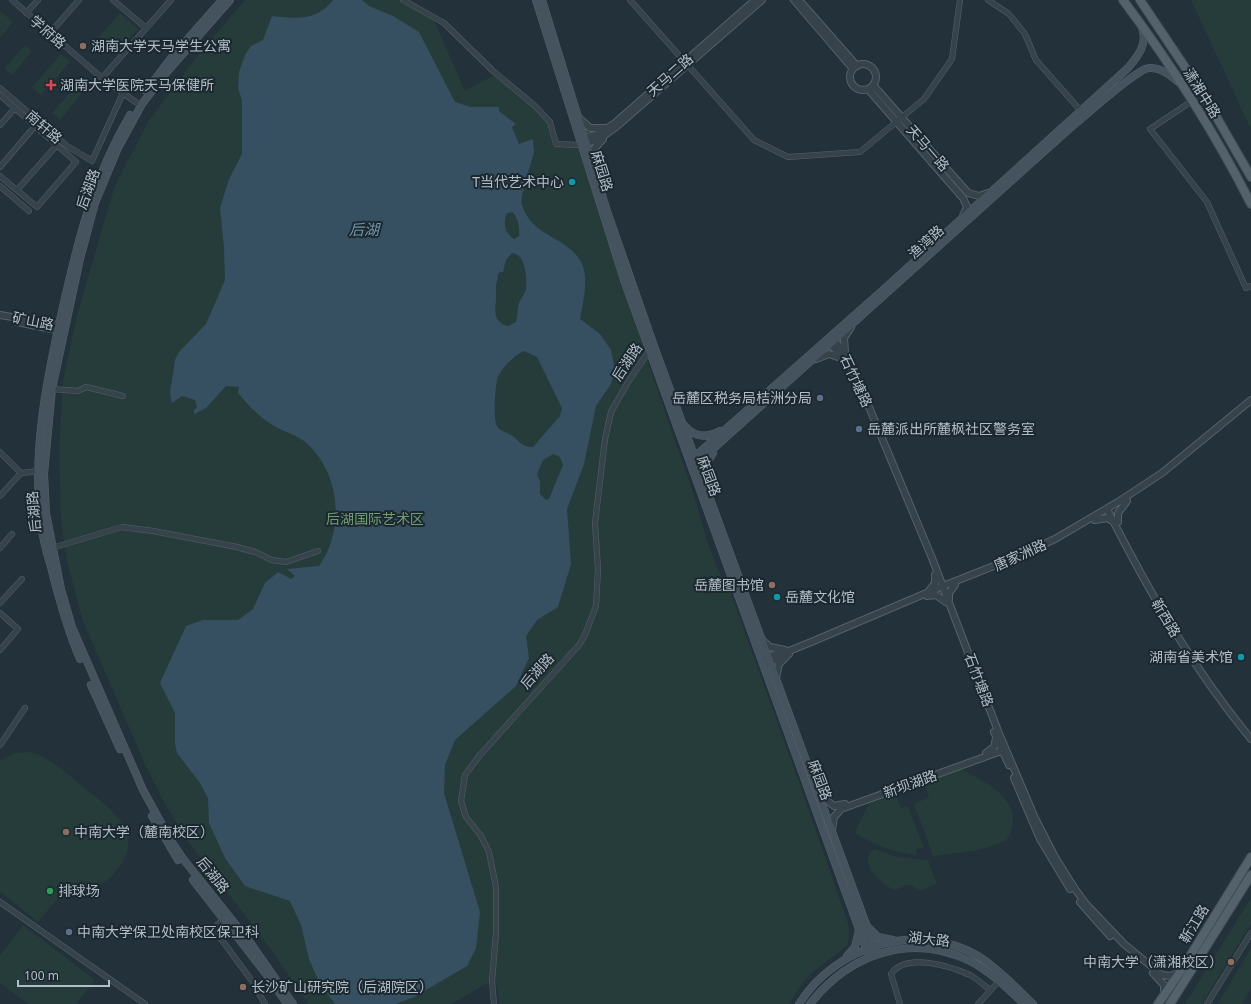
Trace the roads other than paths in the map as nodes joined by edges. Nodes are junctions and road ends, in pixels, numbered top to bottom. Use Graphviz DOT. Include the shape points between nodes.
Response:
graph roads {
  1 [pos="12,0"];
  2 [pos="38,0"];
  3 [pos="79,0"];
  4 [pos="113,0"];
  5 [pos="171,0"];
  6 [pos="222,0"];
  7 [pos="230,0"];
  8 [pos="403,0"];
  9 [pos="536,0"];
  10 [pos="542,0"];
  11 [pos="630,0"];
  12 [pos="755,0"];
  13 [pos="762,0"];
  14 [pos="794,0"];
  15 [pos="800,0"];
  16 [pos="960,0"];
  17 [pos="988,0"];
  18 [pos="1123,0"];
  19 [pos="1142,2"];
  20 [pos="26,13"];
  21 [pos="1139,22"];
  22 [pos="146,28"];
  23 [pos="50,33"];
  24 [pos="686,64"];
  25 [pos="855,68"];
  26 [pos="102,78"];
  27 [pos="871,87"];
  28 [pos="1183,87"];
  29 [pos="0,88"];
  30 [pos="123,93"];
  31 [pos="0,95"];
  32 [pos="1192,102"];
  33 [pos="137,103"];
  34 [pos="15,108"];
  35 [pos="1080,110"];
  36 [pos="578,116"];
  37 [pos="900,119"];
  38 [pos="0,125"];
  39 [pos="35,126"];
  40 [pos="608,131"];
  41 [pos="582,141"];
  42 [pos="57,145"];
  43 [pos="592,161"];
  44 [pos="0,167"];
  45 [pos="0,176"];
  46 [pos="1251,177"];
  47 [pos="0,186"];
  48 [pos="17,190"];
  49 [pos="990,192"];
  50 [pos="1251,204"];
  51 [pos="29,211"];
  52 [pos="962,218"];
  53 [pos="1251,286"];
  54 [pos="0,314"];
  55 [pos="0,319"];
  56 [pos="852,326"];
  57 [pos="62,328"];
  58 [pos="831,341"];
  59 [pos="651,348"];
  60 [pos="813,361"];
  61 [pos="846,361"];
  62 [pos="52,389"];
  63 [pos="123,396"];
  64 [pos="1251,400"];
  65 [pos="1251,405"];
  66 [pos="682,423"];
  67 [pos="729,426"];
  68 [pos="725,439"];
  69 [pos="0,452"];
  70 [pos="694,462"];
  71 [pos="38,471"];
  72 [pos="21,473"];
  73 [pos="705,484"];
  74 [pos="0,496"];
  75 [pos="1127,501"];
  76 [pos="1109,510"];
  77 [pos="1095,520"];
  78 [pos="1116,523"];
  79 [pos="12,534"];
  80 [pos="0,548"];
  81 [pos="52,548"];
  82 [pos="318,551"];
  83 [pos="937,575"];
  84 [pos="22,579"];
  85 [pos="954,583"];
  86 [pos="942,588"];
  87 [pos="927,594"];
  88 [pos="947,602"];
  89 [pos="0,603"];
  90 [pos="0,613"];
  91 [pos="761,638"];
  92 [pos="0,650"];
  93 [pos="790,652"];
  94 [pos="766,660"];
  95 [pos="776,678"];
  96 [pos="25,708"];
  97 [pos="994,732"];
  98 [pos="1251,734"];
  99 [pos="1251,739"];
  100 [pos="0,745"];
  101 [pos="1003,748"];
  102 [pos="986,755"];
  103 [pos="1009,766"];
  104 [pos="818,792"];
  105 [pos="833,835"];
  106 [pos="1251,857"];
  107 [pos="1251,875"];
  108 [pos="0,902"];
  109 [pos="226,917"];
  110 [pos="861,922"];
  111 [pos="1251,933"];
  112 [pos="1251,938"];
  113 [pos="899,941"];
  114 [pos="870,947"];
  115 [pos="873,955"];
  116 [pos="839,962"];
  117 [pos="1182,969"];
  118 [pos="999,981"];
  119 [pos="990,990"];
  120 [pos="1160,1001"];
  121 [pos="145,1004"];
  122 [pos="265,1004"];
  123 [pos="287,1004"];
  124 [pos="293,1004"];
  125 [pos="494,1004"];
  126 [pos="799,1004"];
  127 [pos="810,1004"];
  128 [pos="900,1004"];
  129 [pos="978,1004"];
  130 [pos="1024,1004"];
  131 [pos="1033,1004"];
  132 [pos="1170,1004"];
  133 [pos="1207,1004"];
  134 [pos="1211,1004"];
  1 -- 20 [label="street, 学府路"];
  2 -- 20 [label="street"];
  3 -- 23 [label="street"];
  4 -- 22 [label="street"];
  5 -- 22 [label="street"];
  6 -- 33 [label="main road, 后湖路" via="172,57"];
  7 -- 57 [label="main road, 后湖路" via="147,98 118,148 95,203"];
  8 -- 41 [label="street" via="444,23 492,70 535,106 550,122 556,144"];
  9 -- 41 [label="main road, 麻园路"];
  10 -- 36 [label="main road, 麻园路"];
  11 -- 24 [label="street"];
  12 -- 24 [label="street, 天马二路"];
  13 -- 24 [label="street"];
  14 -- 25 [label="street, 天马一路"];
  15 -- 25 [label="street, 天马一路"];
  16 -- 37 [label="street" via="952,59 924,99"];
  17 -- 35 [label="street" via="1009,14 1025,34 1036,60"];
  18 -- 21 [label="main road, 潇湘中路"];
  19 -- 46 [label="main road, 潇湘中路" via="1205,97"];
  20 -- 23 [label="street, 学府路"];
  21 -- 28 [label="main road, 潇湘中路"];
  21 -- 35 [label="main road, 渔湾路" via="1144,37 1139,55 1128,68"];
  22 -- 26 [label="street"];
  23 -- 26 [label="street, 学府路"];
  24 -- 37 [label="street" via="754,140 788,157 860,152"];
  24 -- 40 [label="street, 天马二路"];
  25 -- 27 [label="street, 天马一路" via="850,78 853,85 860,90"];
  25 -- 27 [label="street" via="864,64 872,67 876,74"];
  26 -- 30 [label="street, 学府路"];
  27 -- 37 [label="street, 天马一路"];
  28 -- 32 [label="main road, 潇湘中路"];
  28 -- 56 [label="main road, 渔湾路" via="1173,77 1160,70 1149,67 1140,71 1068,130"];
  29 -- 30 [label="street, 南轩路" via="67,146 92,161"];
  30 -- 33 [label="street, 学府路"];
  31 -- 34 [label="street"];
  32 -- 50 [label="main road, 潇湘中路"];
  32 -- 53 [label="street" via="1150,129 1207,202 1246,288"];
  33 -- 57 [label="main road, 后湖路" via="111,150 88,205 80,233"];
  34 -- 38 [label="street"];
  34 -- 39 [label="street"];
  35 -- 49 [label="main road, 渔湾路"];
  36 -- 40 [label="street" via="590,128"];
  36 -- 41 [label="main road, 麻园路"];
  37 -- 49 [label="street, 天马一路" via="968,193 979,196"];
  37 -- 52 [label="street, 天马一路" via="963,198 967,207"];
  39 -- 42 [label="street"];
  39 -- 44 [label="street"];
  40 -- 41 [label="street" via="600,139"];
  40 -- 43 [label="street" via="594,149"];
  41 -- 43 [label="main road, 麻园路"];
  41 -- 59 [label="main road, 麻园路" via="625,283"];
  42 -- 48 [label="street"];
  42 -- 48 [label="street" via="76,162 37,207"];
  43 -- 59 [label="main road, 麻园路"];
  45 -- 48 [label="street"];
  47 -- 51 [label="street"];
  49 -- 52 [label="main road, 渔湾路"];
  52 -- 58 [label="main road, 渔湾路"];
  54 -- 57 [label="street, 矿山路"];
  55 -- 57 [label="street, 矿山路"];
  56 -- 58 [label="main road, 渔湾路"];
  56 -- 61 [label="street" via="844,338"];
  57 -- 62 [label="main road, 后湖路"];
  57 -- 71 [label="main road, 后湖路" via="48,375 40,429"];
  58 -- 60 [label="main road, 渔湾路"];
  58 -- 61 [label="street, 石竹塘路"];
  58 -- 67 [label="main road, 渔湾路"];
  59 -- 66 [label="main road, 麻园路"];
  59 -- 70 [label="main road, 麻园路"];
  59 -- 125 [label="street, 后湖路" via="611,412 604,439 595,524 598,569 596,606 585,635 465,775 461,801 466,817 481,836 489,852 496,887 492,981"];
  60 -- 61 [label="street" via="829,354 837,355"];
  60 -- 68 [label="main road, 渔湾路"];
  61 -- 83 [label="street, 石竹塘路"];
  62 -- 63 [label="street" via="78,391 86,387"];
  62 -- 81 [label="main road, 后湖路" via="44,474 46,513"];
  64 -- 76 [label="street, 唐家洲路" via="1173,465"];
  65 -- 75 [label="street, 唐家洲路" via="1182,461"];
  66 -- 67 [label="main road" via="701,436 714,434"];
  66 -- 70 [label="main road, 麻园路"];
  67 -- 70 [label="main road, 渔湾路"];
  68 -- 70 [label="main road, 渔湾路"];
  68 -- 73 [label="main road" via="708,461 704,473"];
  69 -- 72 [label="street"];
  70 -- 73 [label="main road, 麻园路"];
  70 -- 94 [label="main road, 麻园路"];
  71 -- 72 [label="street"];
  71 -- 109 [label="main road, 后湖路" via="40,518 44,540 71,638 110,729 156,825 185,870"];
  72 -- 74 [label="street"];
  73 -- 91 [label="main road, 麻园路"];
  75 -- 76 [label="street, 唐家洲路"];
  75 -- 78 [label="street" via="1118,513"];
  76 -- 77 [label="street, 唐家洲路"];
  76 -- 78 [label="street, 靳西路"];
  76 -- 85 [label="street, 唐家洲路" via="1026,553"];
  77 -- 78 [label="street" via="1107,518"];
  77 -- 85 [label="street, 唐家洲路" via="1029,556"];
  78 -- 98 [label="street, 靳西路" via="1192,654 1220,696"];
  78 -- 99 [label="street, 靳西路" via="1162,612 1190,658"];
  79 -- 80 [label="street"];
  81 -- 82 [label="street" via="122,527 237,547 272,560 286,562"];
  81 -- 109 [label="main road, 后湖路" via="72,627 143,790 171,841"];
  83 -- 85 [label="street"];
  83 -- 86 [label="street, 石竹塘路"];
  83 -- 87 [label="street"];
  84 -- 89 [label="street"];
  85 -- 86 [label="street, 唐家洲路"];
  85 -- 88 [label="street"];
  86 -- 87 [label="street, 唐家洲路"];
  86 -- 88 [label="street, 石竹塘路"];
  87 -- 88 [label="street" via="936,595"];
  87 -- 93 [label="street, 唐家洲路"];
  88 -- 97 [label="street, 石竹塘路"];
  88 -- 101 [label="street, 石竹塘路"];
  90 -- 92 [label="street" via="18,629"];
  91 -- 93 [label="street" via="770,647"];
  91 -- 94 [label="main road, 麻园路"];
  93 -- 94 [label="street, 唐家洲路"];
  93 -- 95 [label="street" via="780,664"];
  94 -- 95 [label="main road, 麻园路"];
  94 -- 110 [label="main road, 麻园路"];
  95 -- 104 [label="main road, 麻园路"];
  96 -- 100 [label="street"];
  97 -- 101 [label="street, 石竹塘路"];
  97 -- 102 [label="street" via="995,744"];
  101 -- 102 [label="street, 新坝湖路"];
  101 -- 103 [label="street, 石竹塘路"];
  101 -- 117 [label="street, 石竹塘路" via="1045,839 1061,869 1082,899 1111,932 1159,974 1171,976"];
  102 -- 103 [label="street" via="1004,758"];
  102 -- 104 [label="street, 新坝湖路" via="842,806 832,805"];
  102 -- 105 [label="street, 新坝湖路" via="841,809 833,820"];
  103 -- 120 [label="street, 石竹塘路" via="1040,839 1062,879 1099,925 1160,979 1165,989"];
  104 -- 105 [label="main road, 麻园路"];
  105 -- 110 [label="main road, 麻园路"];
  106 -- 117 [label="main road, 靳江路"];
  107 -- 132 [label="main road"];
  108 -- 121 [label="street"];
  109 -- 122 [label="street" via="215,927 216,932 252,980"];
  109 -- 123 [label="main road, 后湖路"];
  109 -- 124 [label="main road, 后湖路" via="270,969"];
  110 -- 113 [label="main road" via="878,937"];
  110 -- 114 [label="main road, 麻园路"];
  110 -- 116 [label="main road" via="855,947"];
  111 -- 133 [label="street"];
  112 -- 134 [label="street"];
  113 -- 114 [label="main road"];
  113 -- 131 [label="main road" via="951,945 978,956"];
  114 -- 115 [label="main road, 麻园路"];
  114 -- 116 [label="main road"];
  115 -- 118 [label="main road, 湖大路" via="910,948 941,951 972,963"];
  115 -- 127 [label="main road, 湖大路" via="837,976"];
  116 -- 126 [label="main road" via="816,982"];
  117 -- 120 [label="main road, 靳江路"];
  118 -- 119 [label="street"];
  118 -- 130 [label="main road, 湖大路"];
  119 -- 128 [label="street" via="971,976 937,964 901,964 895,967 891,974"];
  119 -- 129 [label="street"];
}
